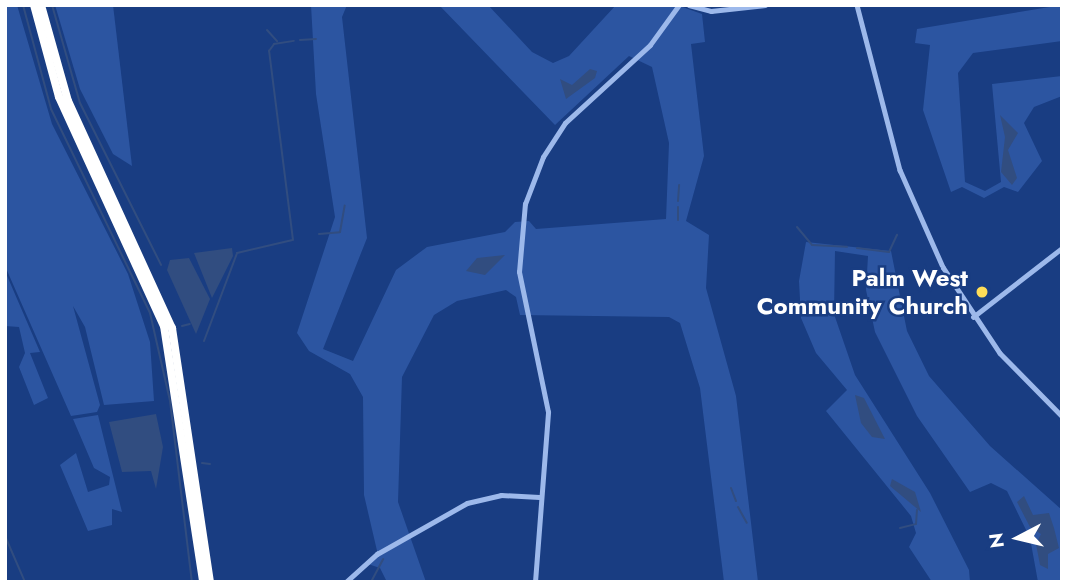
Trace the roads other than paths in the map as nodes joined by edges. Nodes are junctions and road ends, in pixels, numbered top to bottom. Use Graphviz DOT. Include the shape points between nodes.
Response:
graph roads {
  1 [pos="34,5"];
  2 [pos="41,5"];
  3 [pos="679,5"];
  4 [pos="689,5"];
  5 [pos="765,5"];
  6 [pos="857,5"];
  7 [pos="1062,248"];
  8 [pos="973,317"];
  9 [pos="1062,416"];
  10 [pos="539,497"];
  11 [pos="347,580"];
  12 [pos="203,582"];
  13 [pos="210,582"];
  14 [pos="535,582"];
  1 -- 12 [label="highway" via="59,97 164,326"];
  2 -- 13 [label="highway" via="65,93 150,268 175,338"];
  3 -- 10 [label="street" via="666,25 565,123 543,157 525,204 519,272 548,412"];
  4 -- 5 [label="street" via="711,11"];
  6 -- 8 [label="street" via="900,170 931,245"];
  7 -- 8 [label="street"];
  8 -- 9 [label="street"];
  10 -- 11 [label="street" via="500,495 464,505 377,554"];
  10 -- 14 [label="street"];
}
